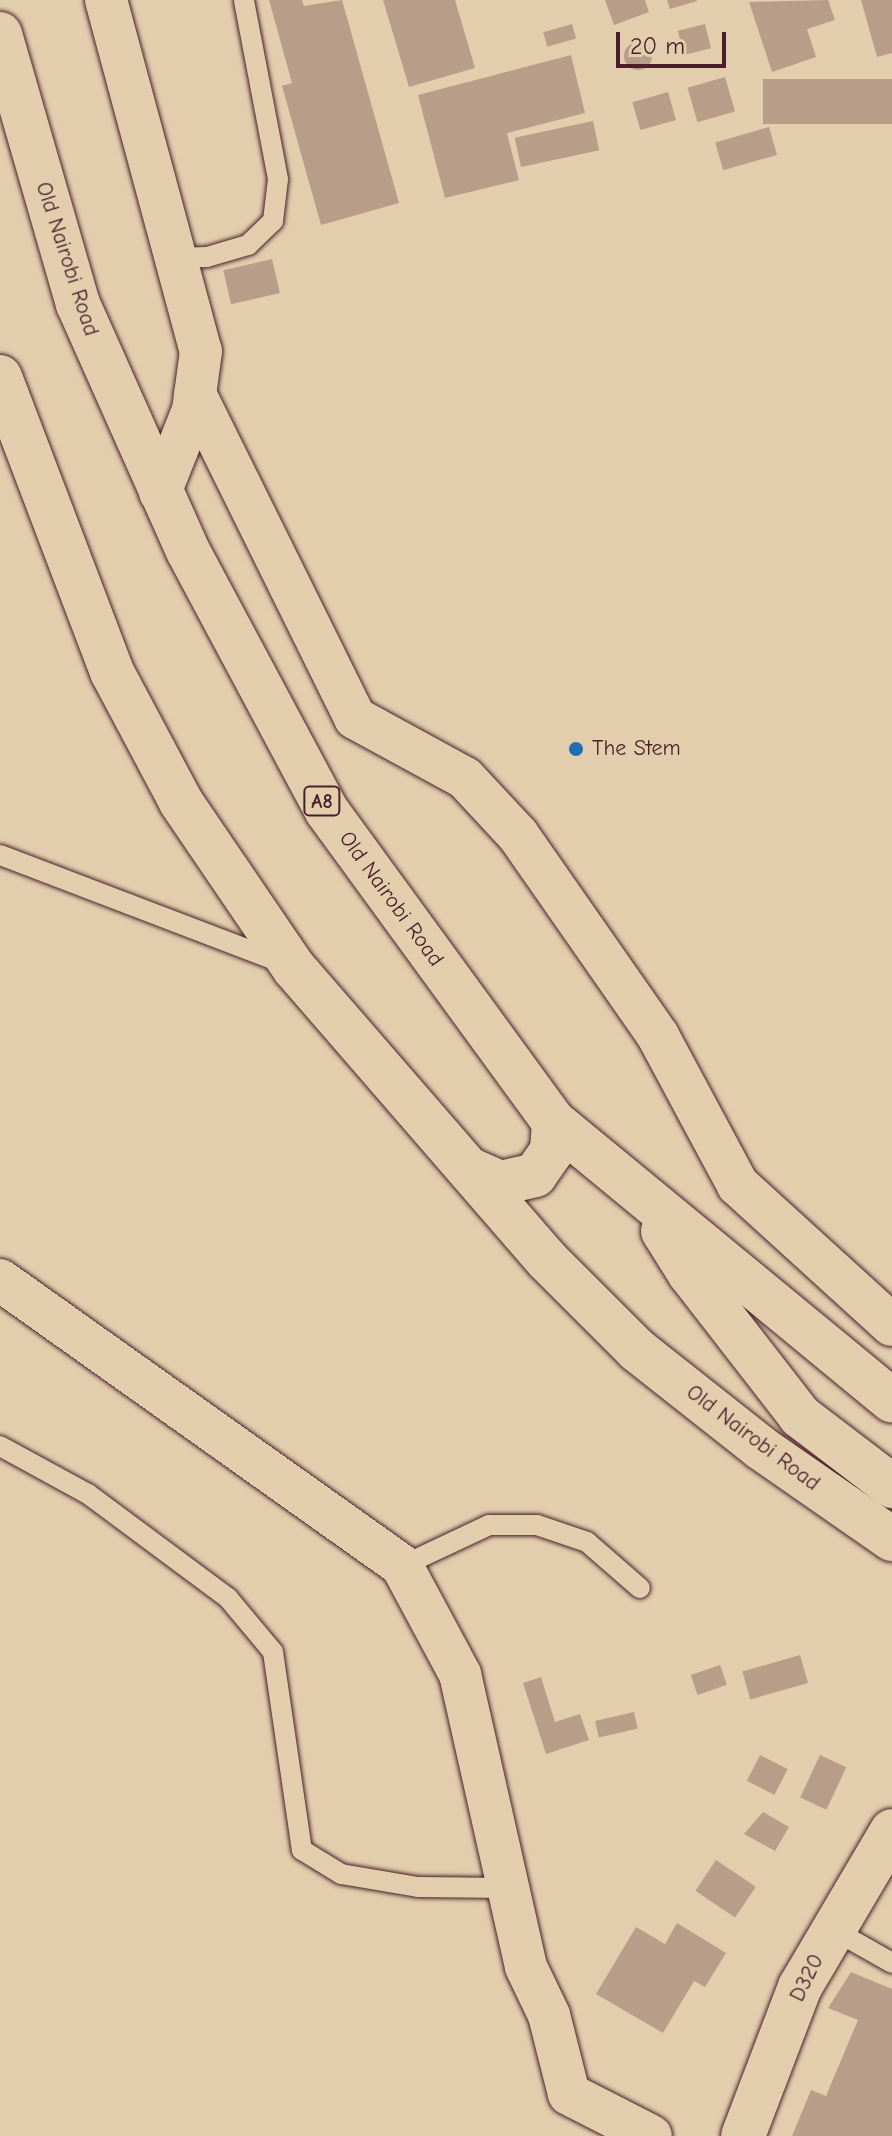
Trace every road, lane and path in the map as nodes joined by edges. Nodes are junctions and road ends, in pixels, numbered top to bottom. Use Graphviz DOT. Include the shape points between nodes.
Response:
graph roads {
  1 [pos="106,0"];
  2 [pos="244,0"];
  3 [pos="0,34"];
  4 [pos="175,258"];
  5 [pos="0,377"];
  6 [pos="195,394"];
  7 [pos="160,493"];
  8 [pos="0,855"];
  9 [pos="294,968"];
  10 [pos="554,1122"];
  11 [pos="469,1169"];
  12 [pos="643,1198"];
  13 [pos="0,1280"];
  14 [pos="892,1325"];
  15 [pos="892,1401"];
  16 [pos="0,1446"];
  17 [pos="892,1486"];
  18 [pos="892,1539"];
  19 [pos="402,1566"];
  20 [pos="640,1588"];
  21 [pos="892,1831"];
  22 [pos="508,1888"];
  23 [pos="832,1929"];
  24 [pos="892,1963"];
  25 [pos="651,2136"];
  26 [pos="743,2136"];
  1 -- 4 [label="street"];
  2 -- 4 [label="lane" via="278,179 273,221 248,245 207,257"];
  3 -- 7 [label="main road, Old Nairobi Road / A8" via="78,304"];
  4 -- 6 [label="street" via="201,351"];
  5 -- 9 [label="main road, Old Nairobi Road" via="112,672 181,802"];
  6 -- 7 [label="street"];
  6 -- 14 [label="street" via="355,718 465,778 518,835 658,1036 738,1185"];
  7 -- 10 [label="main road, Old Nairobi Road / A8" via="327,811"];
  8 -- 9 [label="lane"];
  9 -- 11 [label="main road, Old Nairobi Road"];
  10 -- 11 [label="main road" via="552,1151 535,1175 501,1183"];
  10 -- 12 [label="main road, Old Nairobi Road / A8"];
  11 -- 18 [label="main road, Old Nairobi Road" via="547,1260 637,1350 761,1448"];
  12 -- 15 [label="main road, Old Nairobi Road / A8"];
  12 -- 17 [label="main road" via="690,1274 800,1416"];
  13 -- 19 [label="street"];
  16 -- 22 [label="lane" via="88,1494 228,1598 273,1652 302,1850 341,1874 418,1887"];
  19 -- 20 [label="lane" via="489,1525 537,1525 587,1542"];
  19 -- 22 [label="street" via="460,1674"];
  21 -- 23 [label="main road, D320 / D320"];
  22 -- 25 [label="street" via="526,1967 549,2015 569,2094"];
  23 -- 24 [label="lane"];
  23 -- 26 [label="main road, D320 / D320" via="800,1987"];
}
